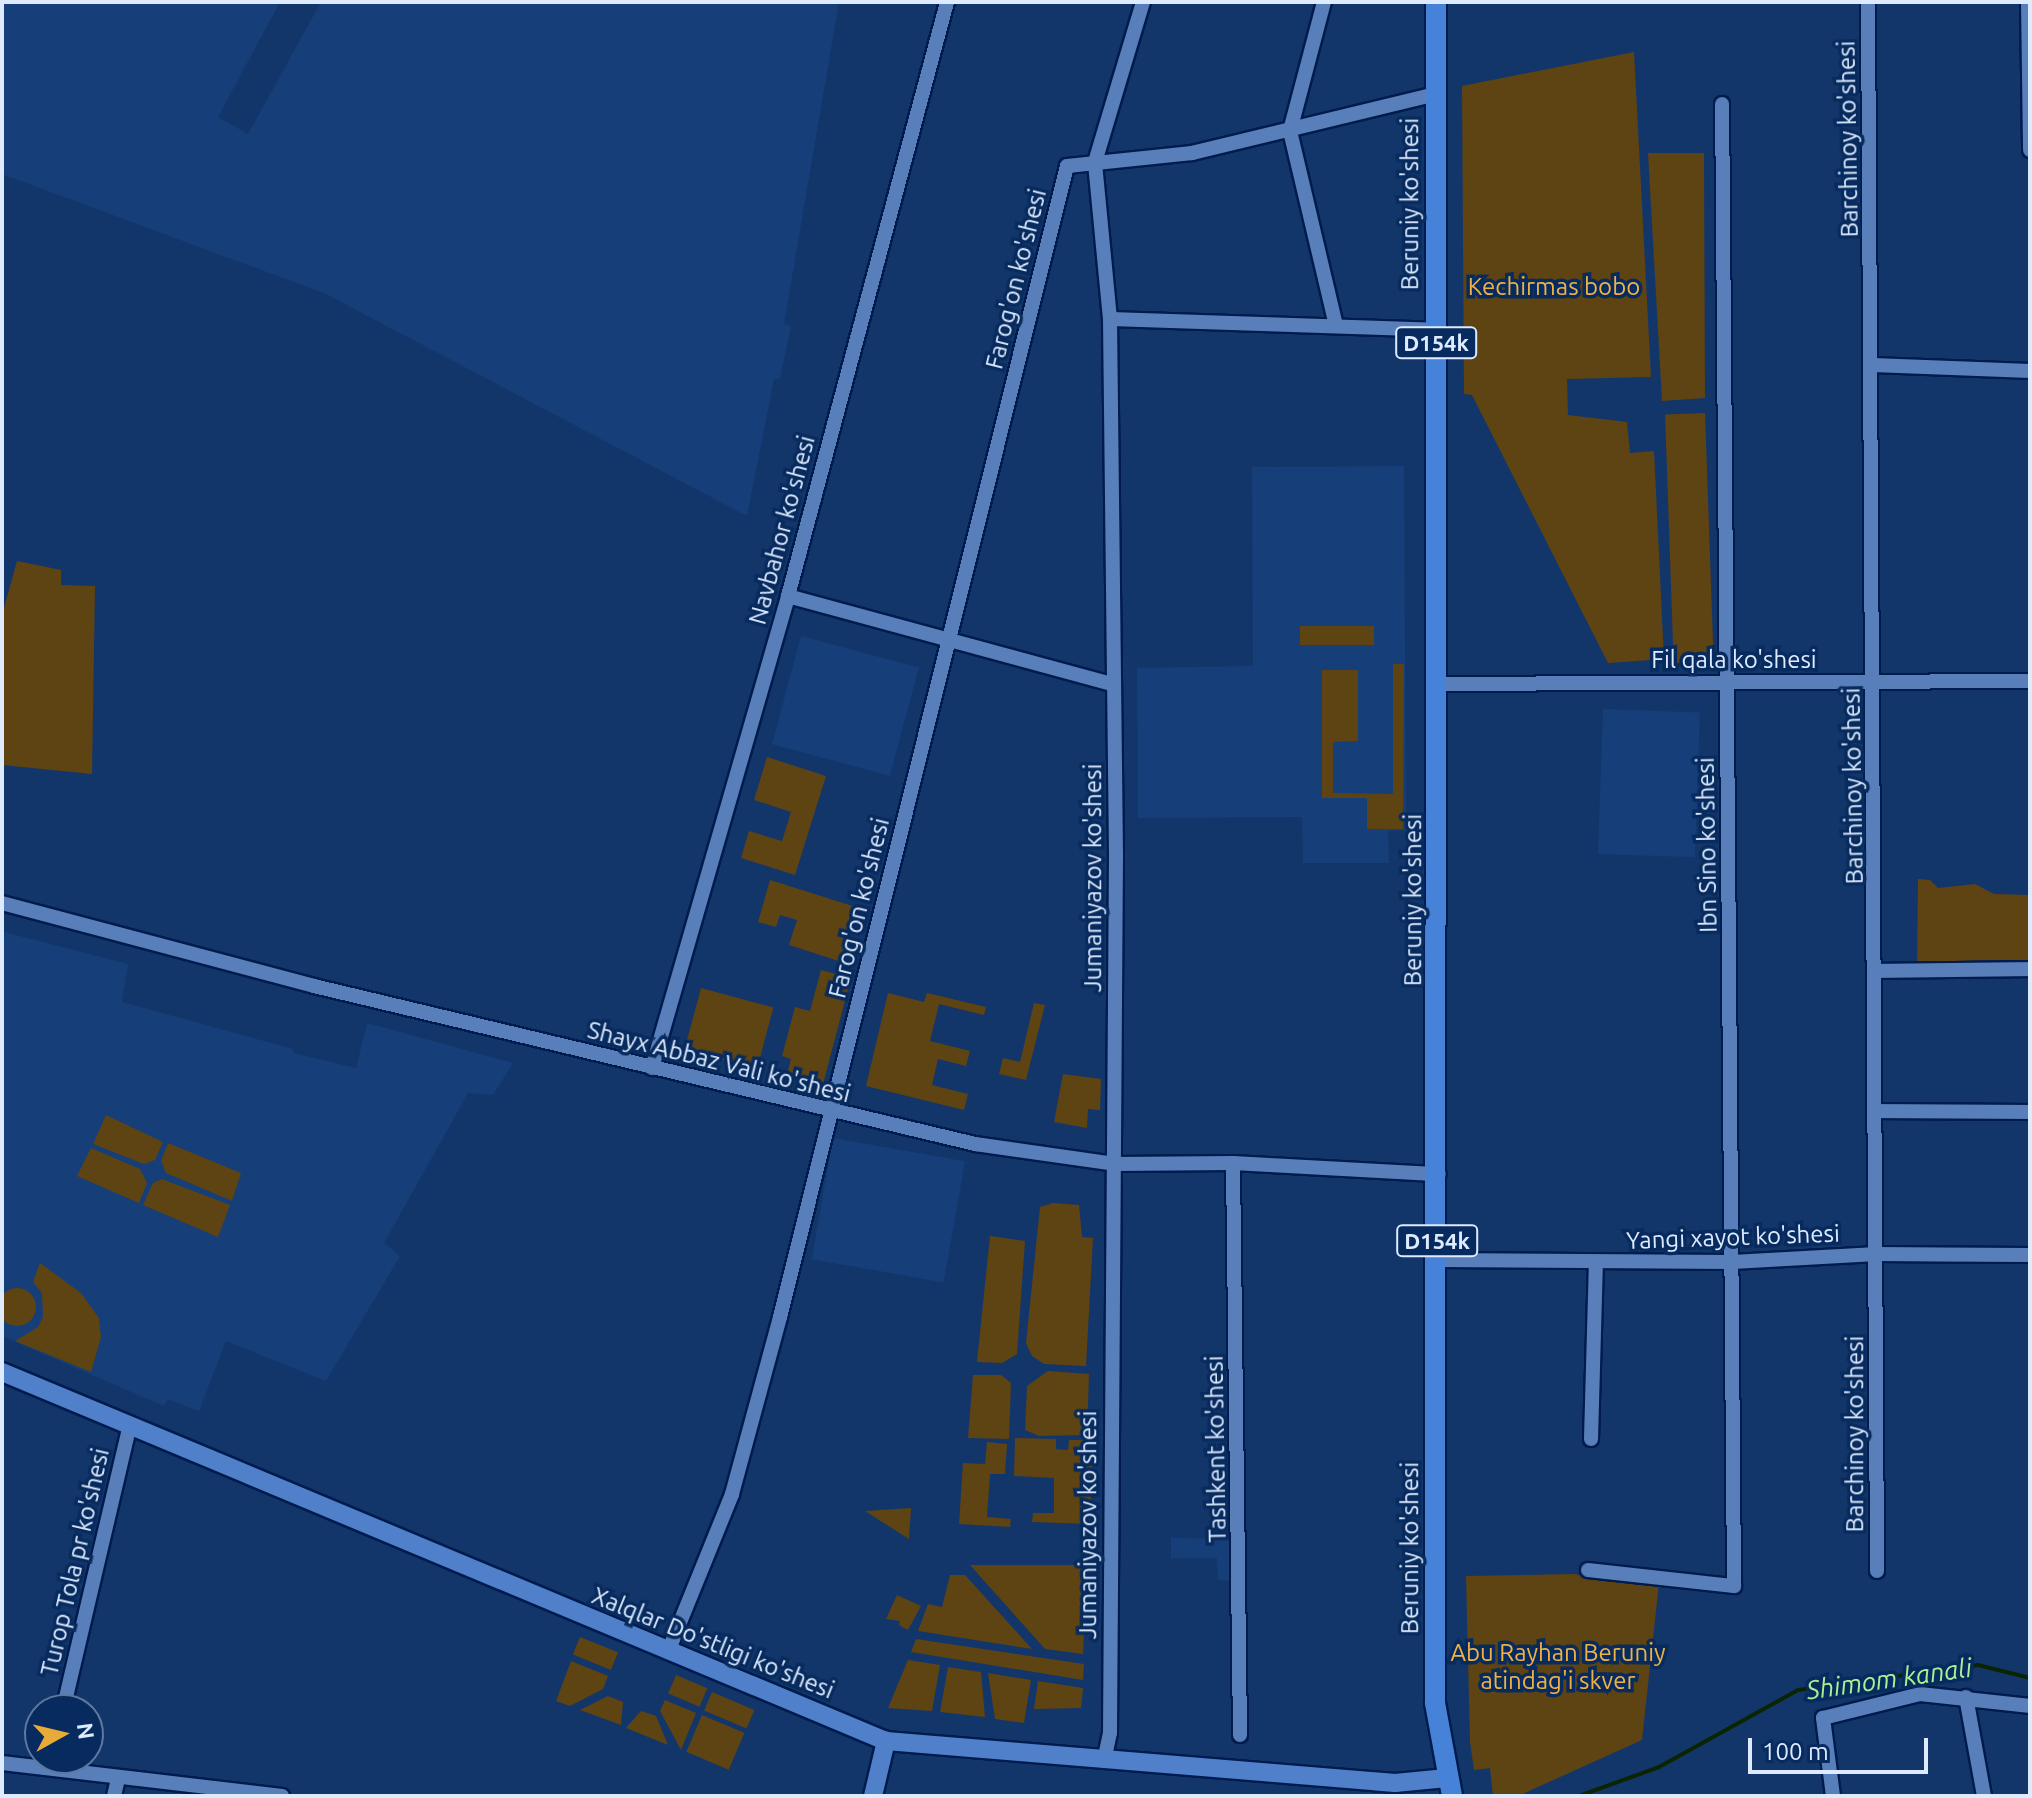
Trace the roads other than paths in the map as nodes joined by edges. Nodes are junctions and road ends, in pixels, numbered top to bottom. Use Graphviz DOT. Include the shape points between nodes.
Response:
graph roads {
  1 [pos="947,2"];
  2 [pos="1143,2"];
  3 [pos="1324,2"];
  4 [pos="1436,2"];
  5 [pos="1868,2"];
  6 [pos="2028,2"];
  7 [pos="1436,94"];
  8 [pos="1722,104"];
  9 [pos="1290,131"];
  10 [pos="2030,150"];
  11 [pos="1095,162"];
  12 [pos="1110,319"];
  13 [pos="1336,325"];
  14 [pos="1436,330"];
  15 [pos="1873,365"];
  16 [pos="2030,371"];
  17 [pos="788,596"];
  18 [pos="948,640"];
  19 [pos="1727,681"];
  20 [pos="2030,681"];
  21 [pos="1874,682"];
  22 [pos="1113,684"];
  23 [pos="1438,684"];
  24 [pos="2,903"];
  25 [pos="2030,969"];
  26 [pos="1877,971"];
  27 [pos="652,1068"];
  28 [pos="1876,1111"];
  29 [pos="830,1112"];
  30 [pos="2030,1112"];
  31 [pos="1233,1163"];
  32 [pos="1115,1164"];
  33 [pos="1439,1174"];
  34 [pos="1877,1254"];
  35 [pos="2030,1255"];
  36 [pos="1437,1260"];
  37 [pos="1596,1262"];
  38 [pos="1732,1262"];
  39 [pos="2,1372"];
  40 [pos="130,1425"];
  41 [pos="1591,1439"];
  42 [pos="1588,1570"];
  43 [pos="1877,1571"];
  44 [pos="668,1652"];
  45 [pos="67,1694"];
  46 [pos="1966,1697"];
  47 [pos="2030,1706"];
  48 [pos="1240,1735"];
  49 [pos="886,1741"];
  50 [pos="1104,1761"];
  51 [pos="2,1763"];
  52 [pos="24,1763"];
  53 [pos="99,1774"];
  54 [pos="118,1778"];
  55 [pos="1450,1787"];
  56 [pos="114,1796"];
  57 [pos="282,1796"];
  58 [pos="873,1796"];
  59 [pos="1833,1796"];
  60 [pos="1984,1796"];
  1 -- 17 [label="street, Navbahor ko'shesi"];
  2 -- 11 [label="street, Jumaniyazov ko'shesi"];
  3 -- 9 [label="street"];
  4 -- 7 [label="main road, Beruniy ko'shesi / D154k"];
  5 -- 15 [label="street, Barchinoy ko'shesi"];
  6 -- 10 [label="street"];
  7 -- 9 [label="street"];
  7 -- 14 [label="main road, Beruniy ko'shesi / D154k"];
  8 -- 19 [label="street, Ibn Sino ko'shesi"];
  9 -- 11 [label="street" via="1192,153"];
  9 -- 13 [label="street"];
  11 -- 12 [label="street, Jumaniyazov ko'shesi"];
  11 -- 18 [label="street, Farog'on ko'shesi" via="1067,166"];
  12 -- 13 [label="street"];
  12 -- 22 [label="street, Jumaniyazov ko'shesi"];
  13 -- 14 [label="street"];
  14 -- 23 [label="main road, Beruniy ko'shesi / D154k"];
  15 -- 16 [label="street"];
  15 -- 21 [label="street, Barchinoy ko'shesi"];
  17 -- 18 [label="street"];
  17 -- 27 [label="street, Navbahor ko'shesi"];
  18 -- 22 [label="street"];
  18 -- 29 [label="street, Farog'on ko'shesi"];
  19 -- 21 [label="street, Fil qala ko'shesi"];
  19 -- 23 [label="street, Fil qala ko'shesi"];
  19 -- 38 [label="street, Ibn Sino ko'shesi"];
  20 -- 21 [label="street, Fil qala ko'shesi"];
  21 -- 26 [label="street, Barchinoy ko'shesi"];
  22 -- 32 [label="street, Jumaniyazov ko'shesi"];
  23 -- 33 [label="main road, Beruniy ko'shesi / D154k"];
  24 -- 27 [label="street, Shayx Abbaz Vali ko'shesi"];
  25 -- 26 [label="street"];
  26 -- 28 [label="street, Barchinoy ko'shesi"];
  27 -- 29 [label="street, Shayx Abbaz Vali ko'shesi"];
  28 -- 30 [label="street"];
  28 -- 34 [label="street, Barchinoy ko'shesi"];
  29 -- 32 [label="street, Shayx Abbaz Vali ko'shesi" via="975,1144"];
  29 -- 44 [label="street, Farog'on ko'shesi" via="732,1494"];
  31 -- 32 [label="street, Shayx Abbaz Vali ko'shesi"];
  31 -- 33 [label="street, Shayx Abbaz Vali ko'shesi"];
  31 -- 48 [label="street, Tashkent ko'shesi"];
  32 -- 50 [label="street, Jumaniyazov ko'shesi" via="1110,1733"];
  33 -- 36 [label="main road, Beruniy ko'shesi / D154k"];
  34 -- 35 [label="street, Yangi xayot ko'shesi"];
  34 -- 38 [label="street, Yangi xayot ko'shesi"];
  34 -- 43 [label="street, Barchinoy ko'shesi"];
  36 -- 37 [label="street, Yangi xayot ko'shesi"];
  36 -- 55 [label="main road, Beruniy ko'shesi / D154k" via="1435,1703"];
  37 -- 38 [label="street, Yangi xayot ko'shesi"];
  37 -- 41 [label="street"];
  38 -- 42 [label="street, Ibn Sino ko'shesi" via="1734,1586 1714,1588"];
  39 -- 40 [label="street, Xalqlar Do'stligi ko'shesi"];
  40 -- 44 [label="street, Xalqlar Do'stligi ko'shesi"];
  40 -- 45 [label="street, Turop Tola pr ko'shesi"];
  44 -- 49 [label="street, Xalqlar Do'stligi ko'shesi"];
  46 -- 47 [label="street"];
  46 -- 59 [label="street" via="1920,1694 1823,1718"];
  46 -- 60 [label="street"];
  49 -- 50 [label="street, Xalqlar Do'stligi ko'shesi"];
  49 -- 58 [label="street"];
  50 -- 55 [label="street, Xalqlar Do'stligi ko'shesi"];
  51 -- 52 [label="street"];
  53 -- 54 [label="street"];
  54 -- 56 [label="street"];
  54 -- 57 [label="street"];
}
